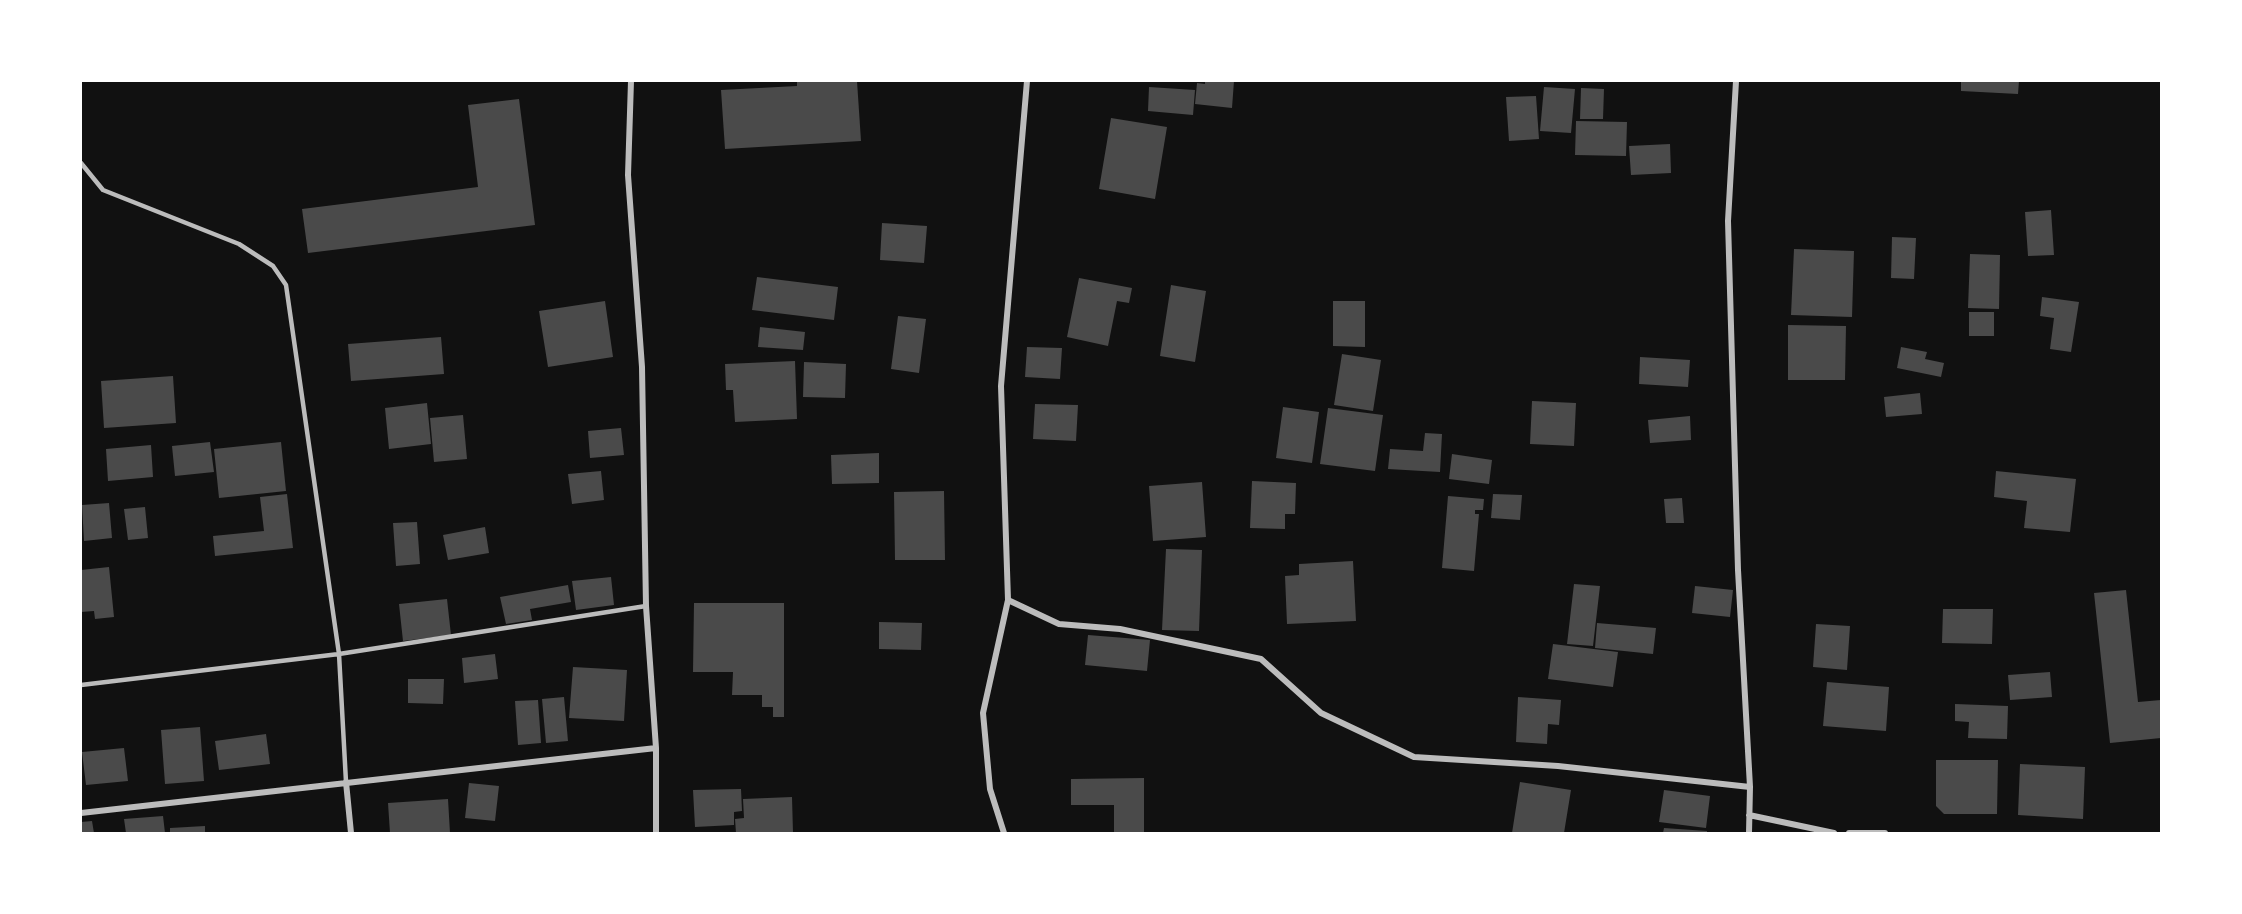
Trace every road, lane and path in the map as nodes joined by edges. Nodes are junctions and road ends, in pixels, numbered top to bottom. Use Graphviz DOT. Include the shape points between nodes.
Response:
graph roads {
  1 [pos="631,81"];
  2 [pos="1027,81"];
  3 [pos="1736,81"];
  4 [pos="81,163"];
  5 [pos="1008,600"];
  6 [pos="646,606"];
  7 [pos="339,654"];
  8 [pos="81,685"];
  9 [pos="656,748"];
  10 [pos="346,782"];
  11 [pos="1750,787"];
  12 [pos="81,813"];
  13 [pos="1749,815"];
  14 [pos="351,833"];
  15 [pos="656,833"];
  16 [pos="1004,833"];
  17 [pos="1749,833"];
  18 [pos="1834,833"];
  19 [pos="1849,833"];
  20 [pos="1886,833"];
  1 -- 6 [label="street" via="628,174 642,367"];
  2 -- 5 [label="street" via="1001,386"];
  3 -- 11 [label="street" via="1728,221 1738,570"];
  4 -- 7 [label="lane" via="103,190 239,244 273,266 286,285"];
  5 -- 11 [label="street" via="1059,624 1120,629 1261,660 1321,713 1414,757 1558,766"];
  5 -- 16 [label="street" via="983,713 990,789"];
  6 -- 7 [label="lane"];
  6 -- 9 [label="street"];
  7 -- 8 [label="lane"];
  7 -- 10 [label="lane"];
  9 -- 10 [label="street"];
  9 -- 15 [label="street"];
  10 -- 12 [label="street"];
  10 -- 14 [label="street"];
  11 -- 13 [label="street"];
  13 -- 17 [label="street"];
  13 -- 18 [label="street"];
  19 -- 20 [label="street"];
}
